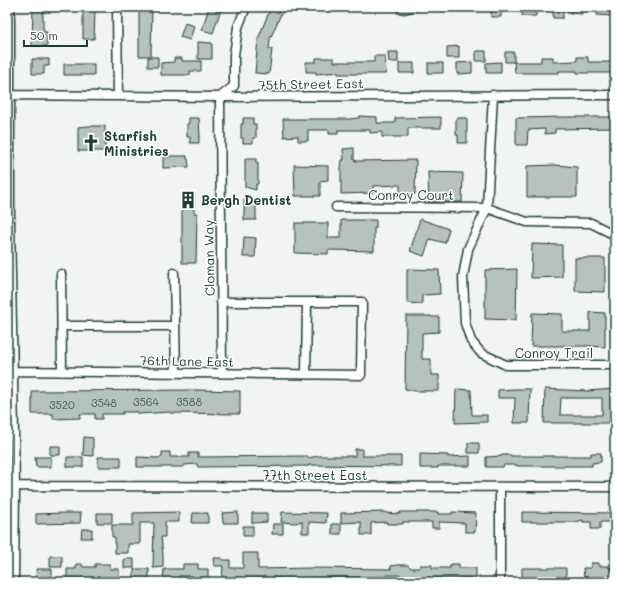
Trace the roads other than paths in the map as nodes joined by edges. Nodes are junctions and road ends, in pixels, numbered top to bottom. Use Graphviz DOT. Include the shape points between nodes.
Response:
graph roads {
  1 [pos="10,7"];
  2 [pos="117,7"];
  3 [pos="246,7"];
  4 [pos="493,94"];
  5 [pos="615,94"];
  6 [pos="9,95"];
  7 [pos="118,96"];
  8 [pos="220,97"];
  9 [pos="336,207"];
  10 [pos="486,208"];
  11 [pos="8,223"];
  12 [pos="615,235"];
  13 [pos="174,273"];
  14 [pos="61,274"];
  15 [pos="221,302"];
  16 [pos="307,302"];
  17 [pos="62,326"];
  18 [pos="174,326"];
  19 [pos="615,365"];
  20 [pos="13,371"];
  21 [pos="62,372"];
  22 [pos="176,373"];
  23 [pos="222,373"];
  24 [pos="306,374"];
  25 [pos="15,486"];
  26 [pos="500,487"];
  27 [pos="615,487"];
  28 [pos="14,582"];
  29 [pos="500,582"];
  1 -- 6 [label="street"];
  2 -- 7 [label="street"];
  3 -- 8 [label="street" via="238,27 234,55 234,86"];
  4 -- 5 [label="street, 75th Street East"];
  4 -- 8 [label="street, 75th Street East"];
  4 -- 10 [label="street, Conroy Trail"];
  6 -- 7 [label="street, 75th Street East"];
  6 -- 11 [label="street"];
  7 -- 8 [label="street, 75th Street East"];
  8 -- 15 [label="street, Cloman Way"];
  9 -- 10 [label="street, Conroy Court"];
  10 -- 12 [label="street" via="527,222 592,223"];
  10 -- 19 [label="street, Conroy Trail" via="468,249 463,277 465,323 471,341 481,352 506,365"];
  11 -- 20 [label="street"];
  13 -- 18 [label="street"];
  14 -- 17 [label="street"];
  15 -- 16 [label="street"];
  15 -- 23 [label="street, Cloman Way"];
  16 -- 24 [label="street"];
  16 -- 24 [label="street, 76th Lane East" via="362,302 361,375"];
  17 -- 18 [label="street"];
  17 -- 21 [label="street"];
  18 -- 22 [label="street"];
  20 -- 21 [label="street, 76th Lane East"];
  20 -- 25 [label="street"];
  21 -- 22 [label="street, 76th Lane East"];
  22 -- 23 [label="street, 76th Lane East"];
  23 -- 24 [label="street, 76th Lane East"];
  25 -- 26 [label="street, 77th Street East"];
  25 -- 28 [label="street"];
  26 -- 27 [label="street, 77th Street East"];
  26 -- 29 [label="street"];
}
